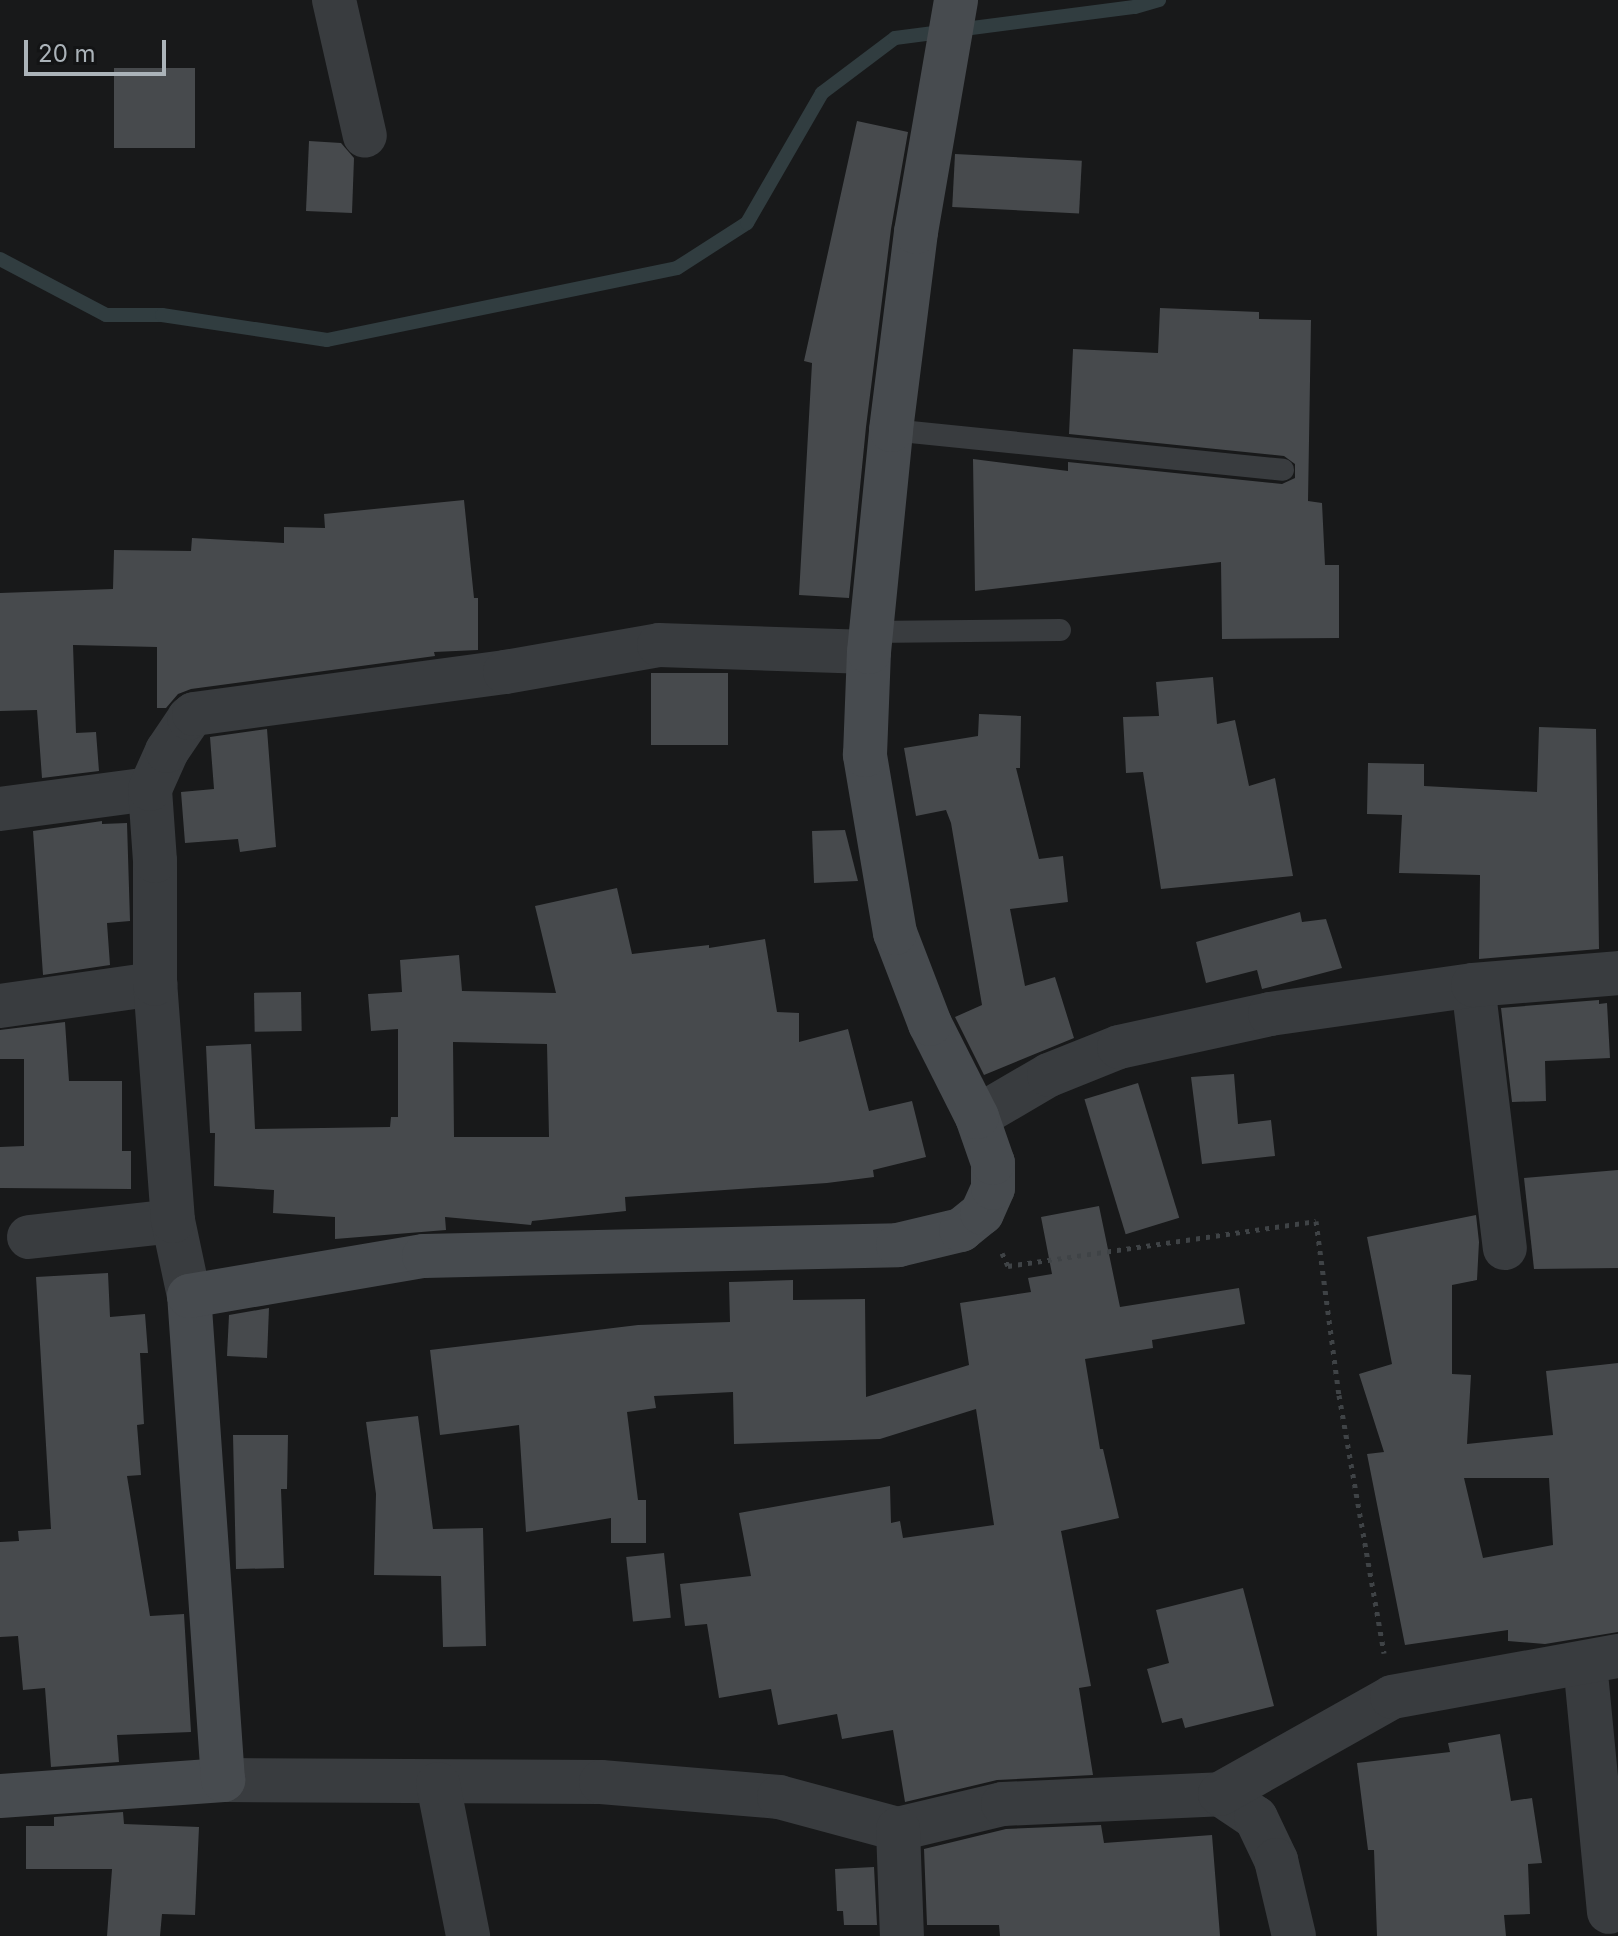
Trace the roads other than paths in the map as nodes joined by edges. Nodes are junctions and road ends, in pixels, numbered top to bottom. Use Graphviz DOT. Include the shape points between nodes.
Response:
graph roads {
  1 [pos="334,0"];
  2 [pos="956,0"];
  3 [pos="365,136"];
  4 [pos="891,430"];
  5 [pos="1283,470"];
  6 [pos="1060,630"];
  7 [pos="870,642"];
  8 [pos="150,789"];
  9 [pos="0,809"];
  10 [pos="1618,973"];
  11 [pos="155,984"];
  12 [pos="1473,985"];
  13 [pos="0,1006"];
  14 [pos="977,1117"];
  15 [pos="173,1221"];
  16 [pos="29,1237"];
  17 [pos="1505,1248"];
  18 [pos="189,1296"];
  19 [pos="1602,1659"];
  20 [pos="223,1780"];
  21 [pos="438,1784"];
  22 [pos="1220,1794"];
  23 [pos="0,1796"];
  24 [pos="898,1829"];
  25 [pos="1609,1912"];
  26 [pos="468,1936"];
  27 [pos="902,1936"];
  28 [pos="1294,1936"];
  1 -- 3 [label="street"];
  2 -- 4 [label="street" via="916,232"];
  4 -- 5 [label="lane"];
  4 -- 7 [label="street"];
  6 -- 7 [label="lane"];
  7 -- 8 [label="street" via="659,645 505,672 194,714 167,751"];
  7 -- 14 [label="street" via="865,755 895,933 930,1024"];
  8 -- 9 [label="street"];
  8 -- 11 [label="street"];
  10 -- 12 [label="street"];
  11 -- 13 [label="street"];
  11 -- 15 [label="street"];
  12 -- 14 [label="street" via="1270,1014 1119,1047 1049,1075"];
  12 -- 17 [label="street"];
  14 -- 18 [label="street" via="993,1163 993,1188 982,1213 961,1230 898,1245 424,1256"];
  15 -- 16 [label="street"];
  15 -- 18 [label="street"];
  18 -- 20 [label="street"];
  19 -- 22 [label="street" via="1392,1697"];
  19 -- 25 [label="street"];
  20 -- 21 [label="street"];
  20 -- 23 [label="street"];
  21 -- 24 [label="street" via="601,1782 779,1797"];
  21 -- 26 [label="street"];
  22 -- 24 [label="street" via="1003,1804"];
  22 -- 28 [label="street" via="1256,1818 1276,1860"];
  24 -- 27 [label="street"];
}
